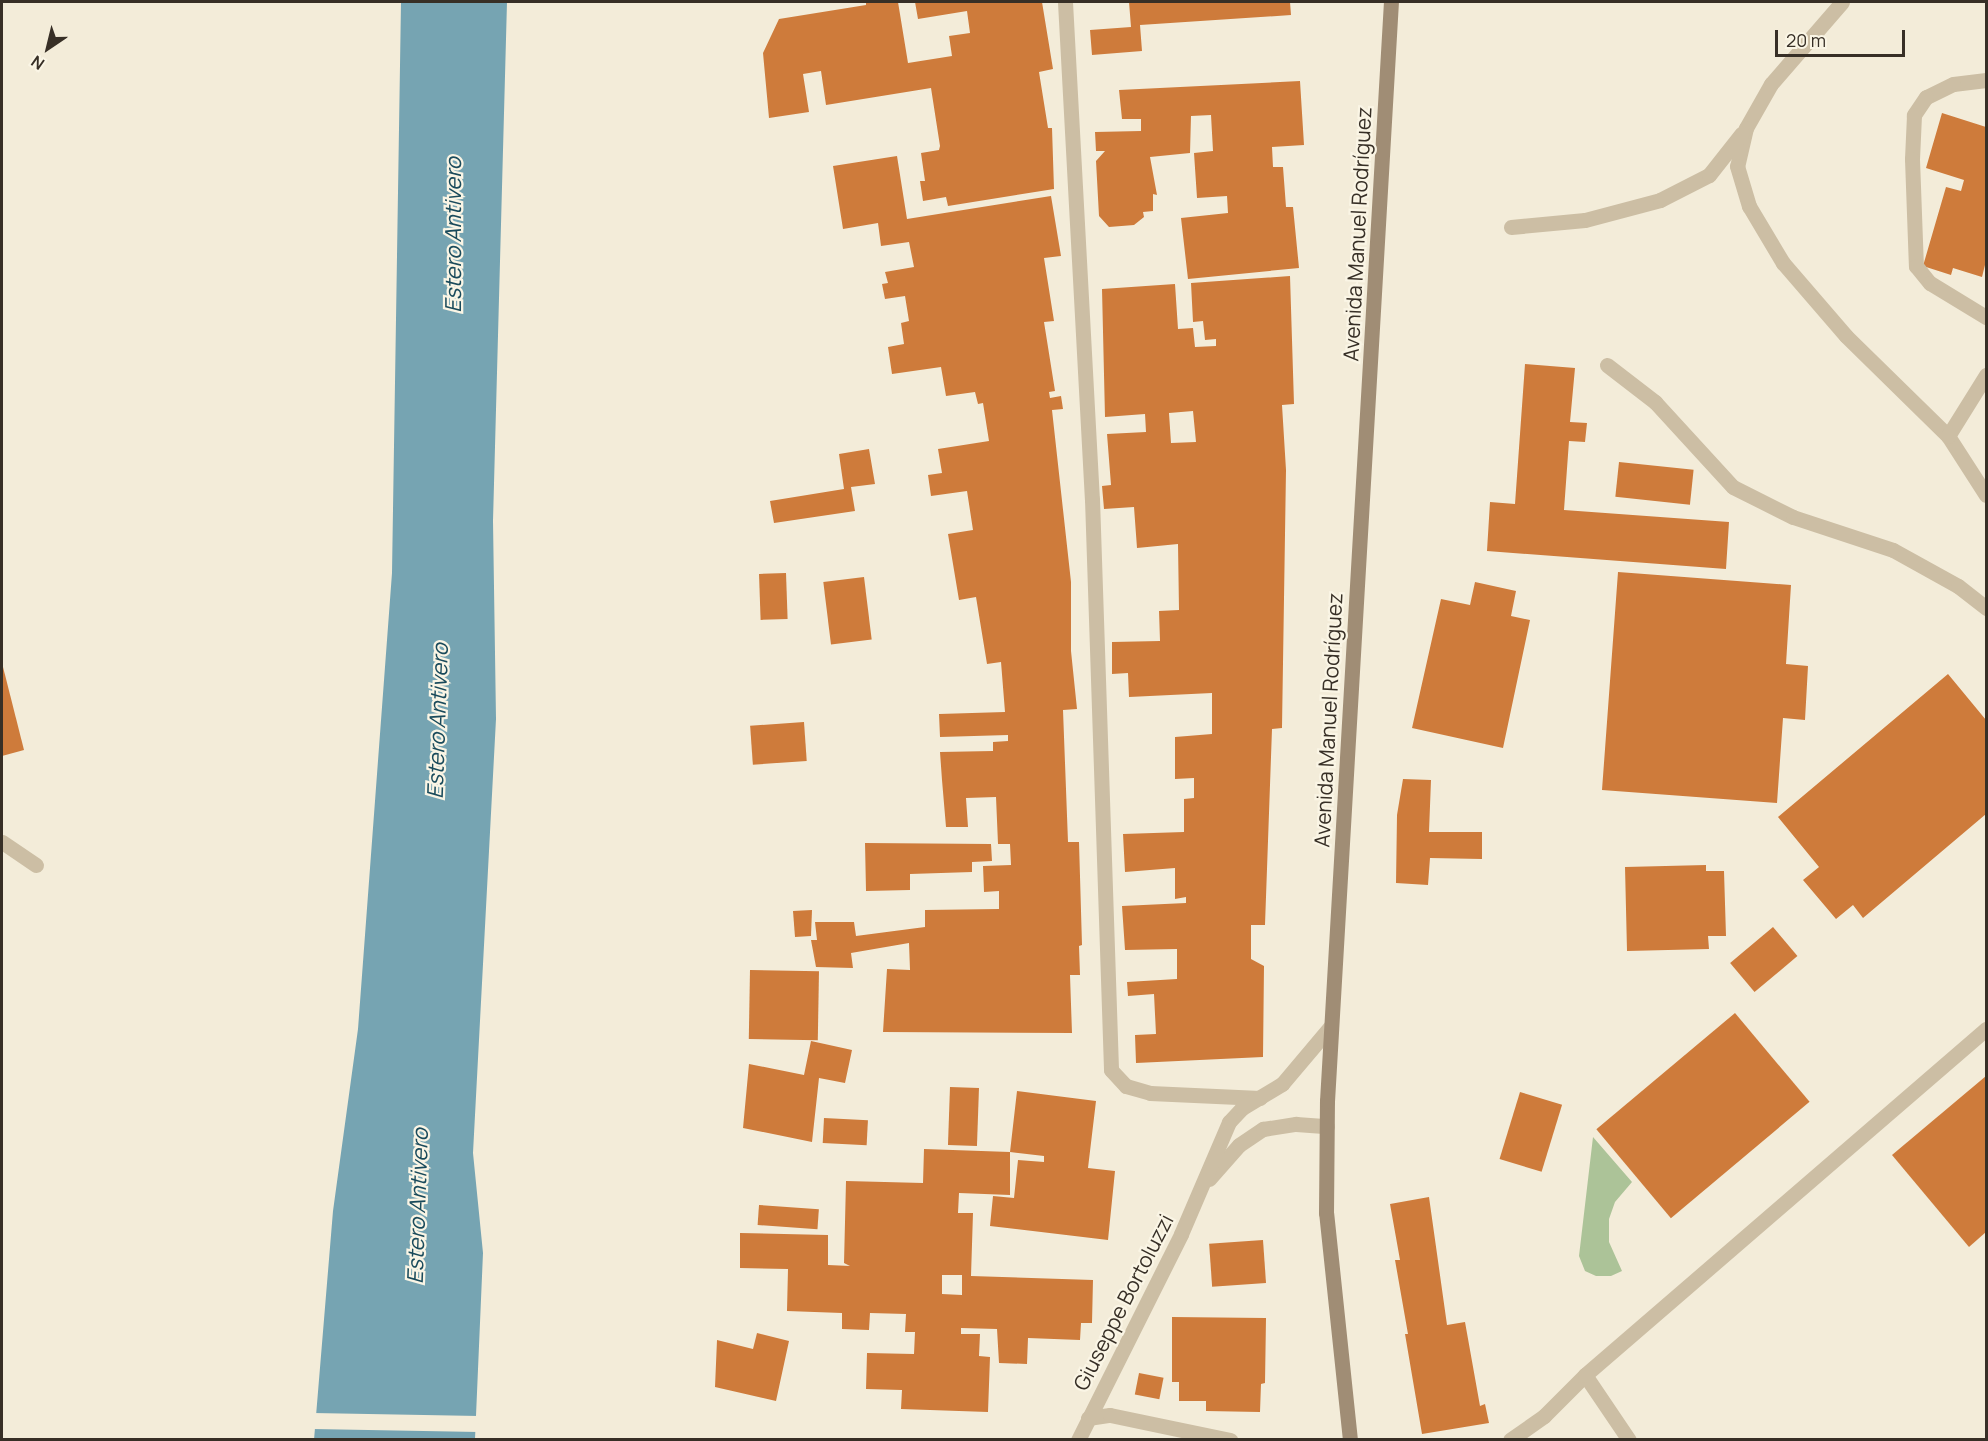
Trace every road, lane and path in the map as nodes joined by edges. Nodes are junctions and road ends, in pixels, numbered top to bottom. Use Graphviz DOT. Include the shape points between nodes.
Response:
graph roads {
  1 [pos="1065,2"];
  2 [pos="1391,2"];
  3 [pos="1842,2"];
  4 [pos="1986,80"];
  5 [pos="1746,128"];
  6 [pos="1511,227"];
  7 [pos="1986,317"];
  8 [pos="1607,365"];
  9 [pos="1986,375"];
  10 [pos="1948,436"];
  11 [pos="1986,495"];
  12 [pos="1986,608"];
  13 [pos="2,842"];
  14 [pos="36,865"];
  15 [pos="1331,1026"];
  16 [pos="1986,1029"];
  17 [pos="1260,1098"];
  18 [pos="1327,1126"];
  19 [pos="1205,1183"];
  20 [pos="1585,1374"];
  21 [pos="1088,1418"];
  22 [pos="1078,1440"];
  23 [pos="1230,1440"];
  24 [pos="1350,1440"];
  25 [pos="1510,1440"];
  26 [pos="1629,1440"];
  1 -- 17 [label="street" via="1092,500 1111,1070 1126,1086 1150,1093"];
  2 -- 15 [label="main road, Avenida Manuel Rodríguez"];
  3 -- 5 [label="street" via="1771,84"];
  4 -- 7 [label="street" via="1953,84 1926,97 1914,115 1912,159 1916,266 1930,283"];
  5 -- 6 [label="street" via="1709,176 1660,200 1585,219"];
  5 -- 10 [label="street" via="1737,166 1749,206 1783,264 1846,336"];
  8 -- 12 [label="street" via="1655,402 1733,487 1793,517 1893,550 1958,586"];
  9 -- 10 [label="street"];
  10 -- 11 [label="street"];
  13 -- 14 [label="street"];
  15 -- 17 [label="street" via="1282,1083"];
  15 -- 18 [label="main road, Avenida Manuel Rodríguez"];
  16 -- 20 [label="street"];
  17 -- 19 [label="street" via="1242,1108 1229,1122"];
  18 -- 19 [label="street" via="1296,1124 1263,1129 1239,1145"];
  18 -- 24 [label="main road, Avenida Manuel Rodríguez" via="1326,1213"];
  19 -- 21 [label="street, Giuseppe Bortoluzzi"];
  20 -- 25 [label="street" via="1544,1416"];
  20 -- 26 [label="street"];
  21 -- 22 [label="street, Giuseppe Bortoluzzi"];
  21 -- 23 [label="street" via="1110,1415"];
}
